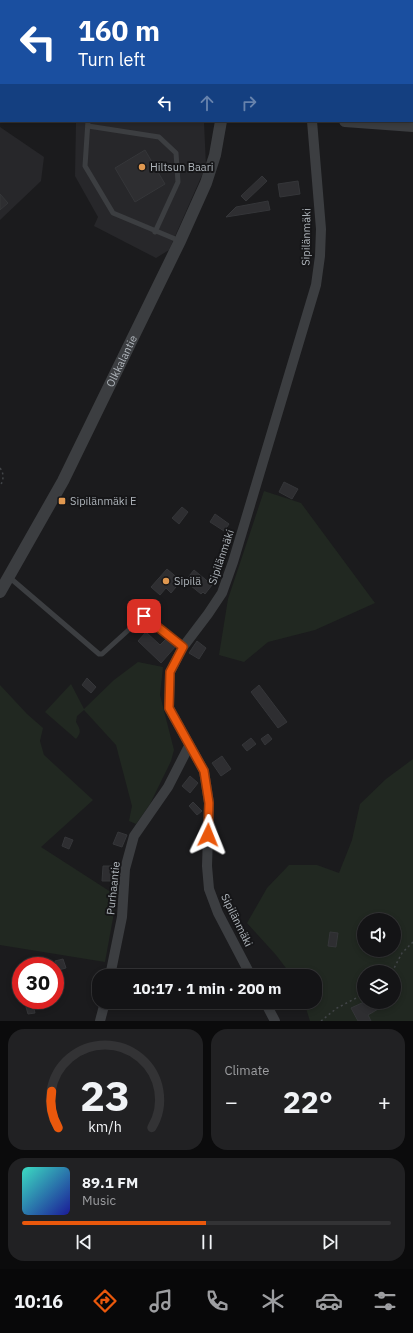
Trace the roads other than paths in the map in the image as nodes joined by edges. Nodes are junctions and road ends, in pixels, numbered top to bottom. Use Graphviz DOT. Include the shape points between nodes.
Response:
graph roads {
  1 [pos="220,122"];
  2 [pos="312,122"];
  3 [pos="358,122"];
  4 [pos="88,124"];
  5 [pos="413,126"];
  6 [pos="155,232"];
  7 [pos="180,240"];
  8 [pos="8,576"];
  9 [pos="0,592"];
  10 [pos="183,647"];
  11 [pos="189,746"];
  12 [pos="111,969"];
  13 [pos="247,969"];
  14 [pos="103,1009"];
  15 [pos="269,1009"];
  16 [pos="100,1021"];
  17 [pos="275,1021"];
  1 -- 7 [label="street, Olkkalantie" via="215,156 206,183"];
  2 -- 10 [label="street, Sipilänmäki" via="321,229 316,285 222,593"];
  3 -- 5 [label="street"];
  4 -- 6 [label="lane" via="84,166 113,213"];
  4 -- 6 [label="lane" via="159,137 176,153 178,182"];
  6 -- 7 [label="lane"];
  7 -- 8 [label="street, Olkkalantie" via="63,481"];
  8 -- 9 [label="street, Olkkalantie"];
  8 -- 10 [label="lane" via="99,654 144,616"];
  10 -- 11 [label="street, Sipilänmäki" via="170,672 169,708"];
  11 -- 12 [label="street, Purhaantie" via="168,788 134,836 125,868 122,917"];
  11 -- 13 [label="street, Sipilänmäki" via="204,771 209,803 209,889 218,913"];
  14 -- 16 [label="street"];
  15 -- 17 [label="street"];
}
